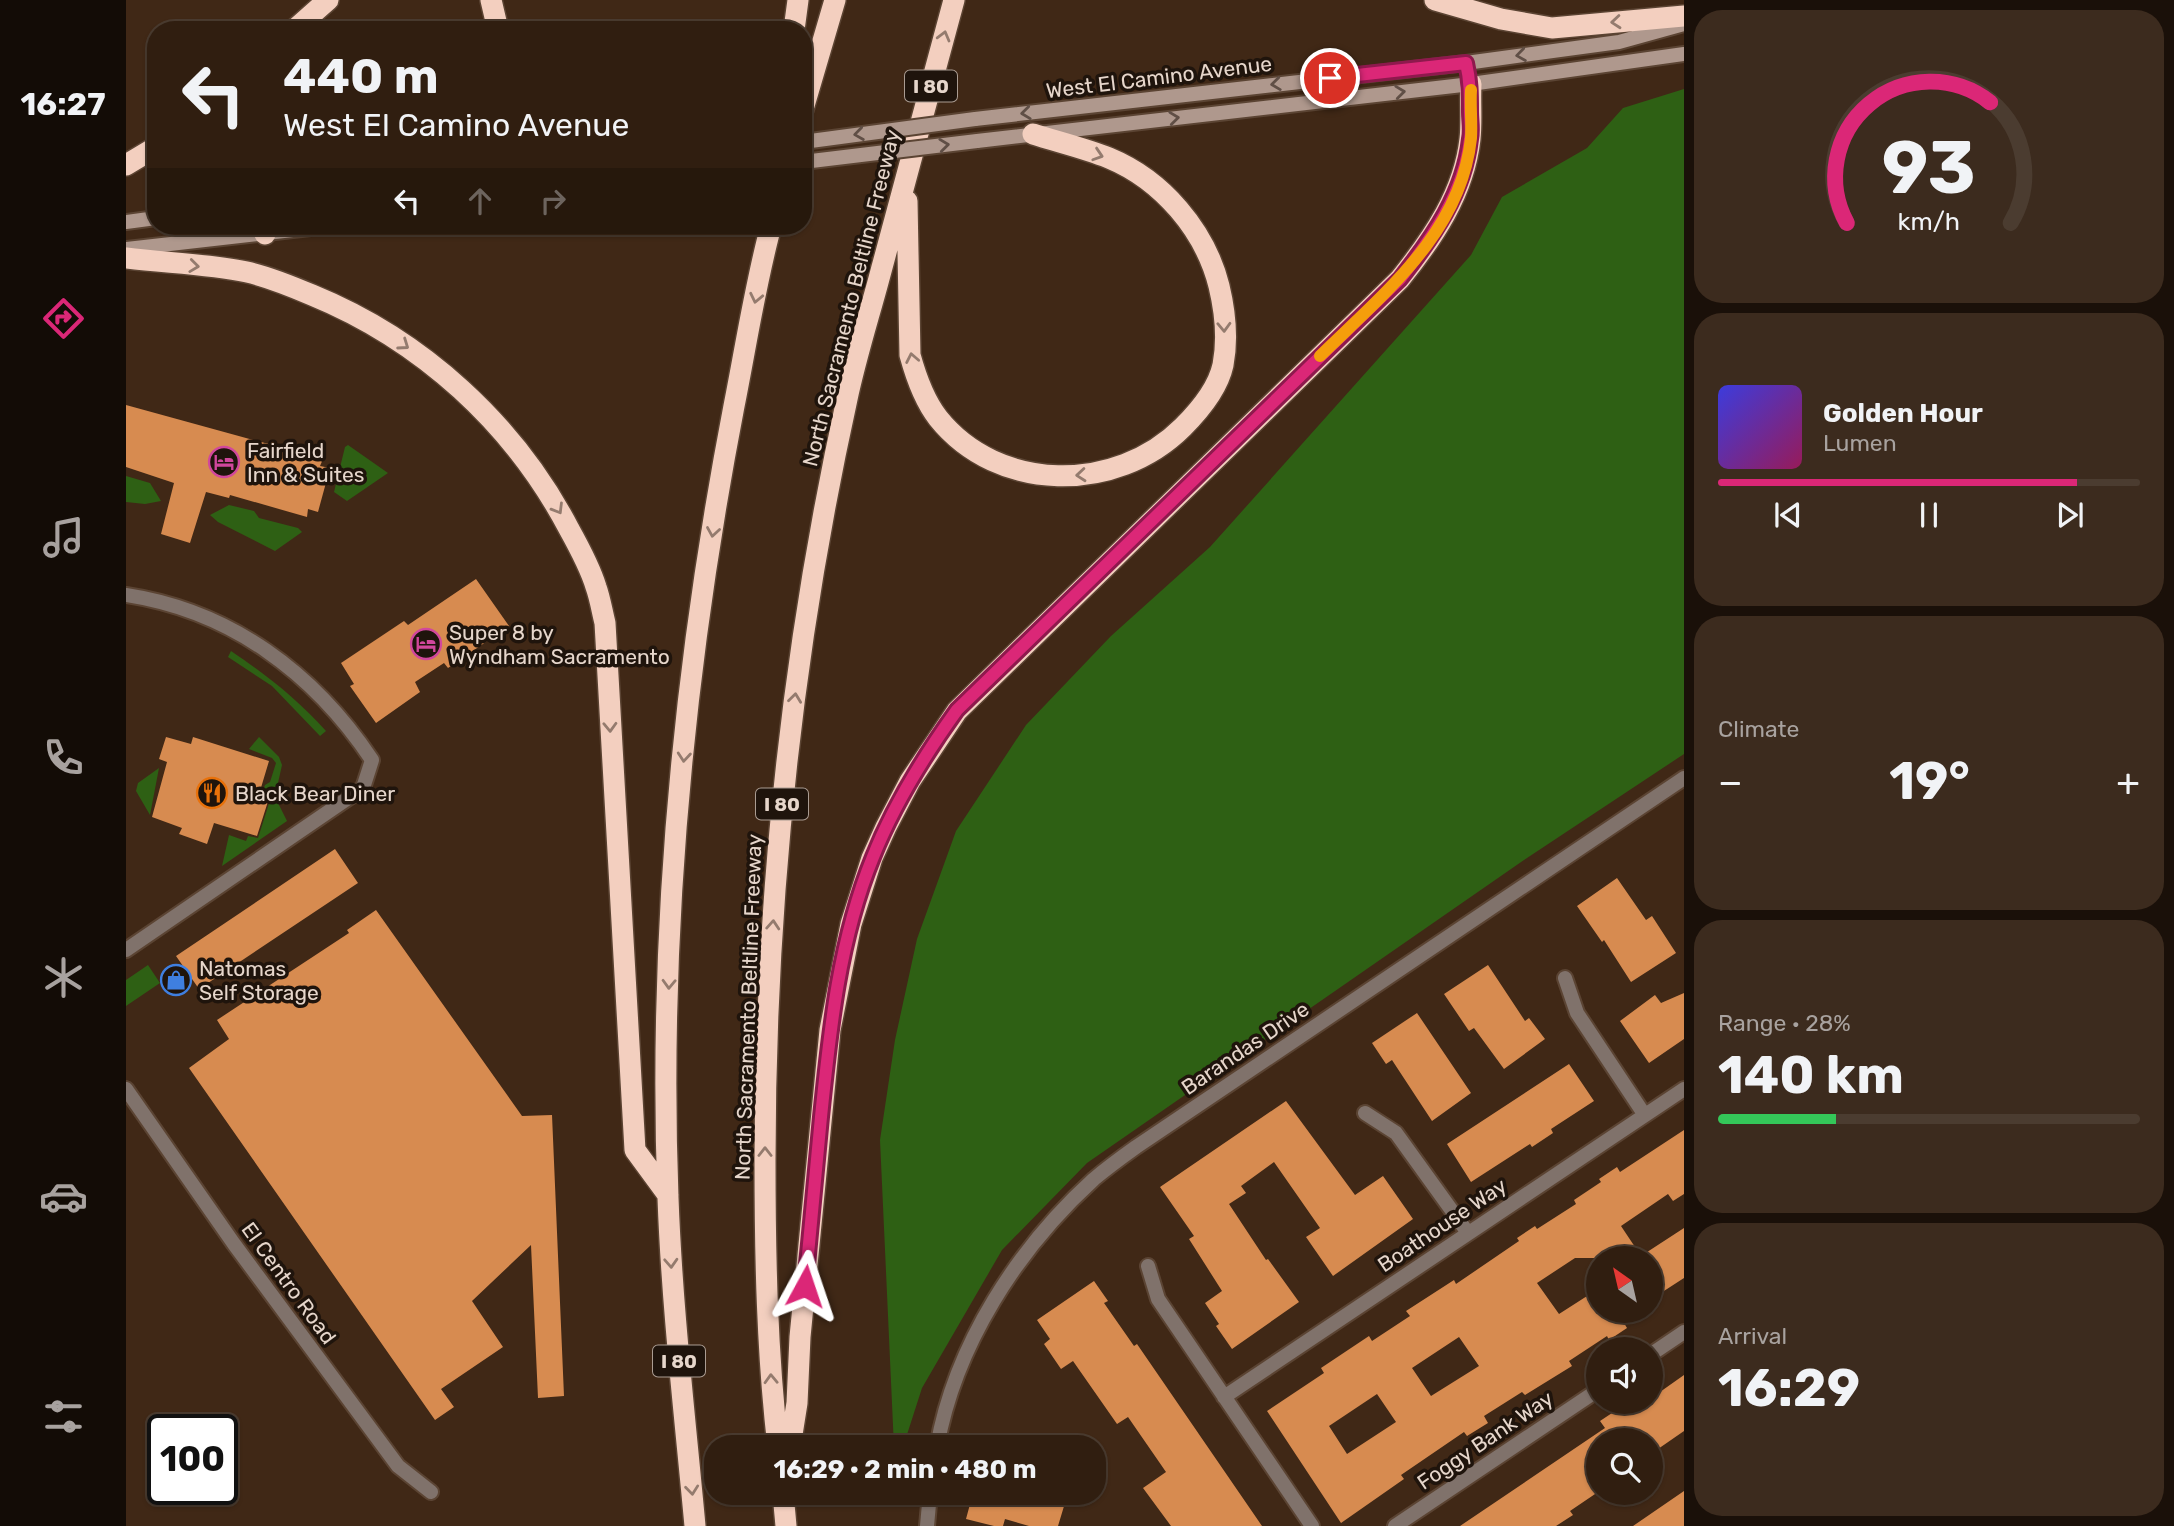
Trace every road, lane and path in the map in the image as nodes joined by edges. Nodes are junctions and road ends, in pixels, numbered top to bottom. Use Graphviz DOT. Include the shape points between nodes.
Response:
graph roads {
  1 [pos="328,0"];
  2 [pos="335,0"];
  3 [pos="491,0"];
  4 [pos="798,0"];
  5 [pos="835,0"];
  6 [pos="954,0"];
  7 [pos="1435,0"];
  8 [pos="1684,16"];
  9 [pos="304,21"];
  10 [pos="315,21"];
  11 [pos="496,21"];
  12 [pos="795,21"];
  13 [pos="1684,24"];
  14 [pos="1684,54"];
  15 [pos="1466,63"];
  16 [pos="812,78"];
  17 [pos="1471,84"];
  18 [pos="1033,134"];
  19 [pos="812,141"];
  20 [pos="147,152"];
  21 [pos="812,161"];
  22 [pos="126,165"];
  23 [pos="907,173"];
  24 [pos="147,219"];
  25 [pos="126,222"];
  26 [pos="227,235"];
  27 [pos="769,235"];
  28 [pos="126,249"];
  29 [pos="126,258"];
  30 [pos="126,594"];
  31 [pos="1684,778"];
  32 [pos="126,950"];
  33 [pos="1565,978"];
  34 [pos="126,1089"];
  35 [pos="1684,1089"];
  36 [pos="1365,1113"];
  37 [pos="1644,1114"];
  38 [pos="668,1195"];
  39 [pos="1468,1233"];
  40 [pos="1148,1266"];
  41 [pos="1684,1332"];
  42 [pos="1663,1346"];
  43 [pos="1224,1397"];
  44 [pos="1586,1398"];
  45 [pos="777,1435"];
  46 [pos="792,1435"];
  47 [pos="940,1435"];
  48 [pos="430,1492"];
  49 [pos="784,1505"];
  50 [pos="929,1505"];
  51 [pos="695,1526"];
  52 [pos="786,1526"];
  53 [pos="927,1526"];
  54 [pos="1312,1526"];
  55 [pos="1395,1526"];
  1 -- 9 [label="highway"];
  2 -- 10 [label="highway"];
  3 -- 11 [label="highway"];
  4 -- 12 [label="highway"];
  5 -- 16 [label="highway"];
  23 -- 6 [label="highway, North Sacramento Beltline Freeway / I 80, one-way"];
  8 -- 7 [label="highway, one-way" via="1552,28"];
  13 -- 15 [label="main road, West El Camino Avenue, one-way" via="1619,41"];
  14 -- 17 [label="main road, West El Camino Avenue"];
  15 -- 17 [label="main road"];
  15 -- 19 [label="main road, West El Camino Avenue, one-way, bridge"];
  18 -- 17 [label="main road, West El Camino Avenue, one-way"];
  17 -- 46 [label="highway" via="1471,137 1465,166 1449,209 1427,245 1400,279 957,710 886,827 850,924 830,1030"];
  21 -- 18 [label="main road, West El Camino Avenue, one-way, bridge"];
  18 -- 23 [label="highway, one-way" via="1109,158 1157,188 1187,219 1217,279 1225,336 1222,367 1209,394 1173,436 1120,466 1061,476 1011,469 978,454 937,417 910,355"];
  20 -- 22 [label="highway"];
  45 -- 23 [label="highway, North Sacramento Beltline Freeway / I 80, one-way" via="765,1233 765,1098 780,825 822,525 847,397"];
  24 -- 25 [label="main road"];
  26 -- 28 [label="main road"];
  27 -- 38 [label="highway, I 80, one-way" via="723,464 689,702 670,952"];
  29 -- 38 [label="highway, one-way" via="247,272 337,305 387,333 461,389 526,460 559,509 596,587 605,623 635,1150"];
  30 -- 32 [label="street" via="190,610 274,655 339,714 372,760 363,788"];
  31 -- 47 [label="street, Barandas Drive" via="1095,1178 1025,1254 992,1303 953,1389"];
  33 -- 37 [label="street" via="1577,1013"];
  34 -- 48 [label="street, El Centro Road" via="398,1466"];
  35 -- 37 [label="street, Boathouse Way"];
  36 -- 39 [label="street" via="1396,1132"];
  37 -- 39 [label="street, Boathouse Way"];
  38 -- 51 [label="highway, I 80, one-way"];
  39 -- 43 [label="street, Boathouse Way"];
  40 -- 43 [label="street" via="1158,1299"];
  41 -- 42 [label="street"];
  43 -- 54 [label="street"];
  44 -- 55 [label="street, Foggy Bank Way"];
  49 -- 52 [label="highway"];
  50 -- 53 [label="street"];
}
